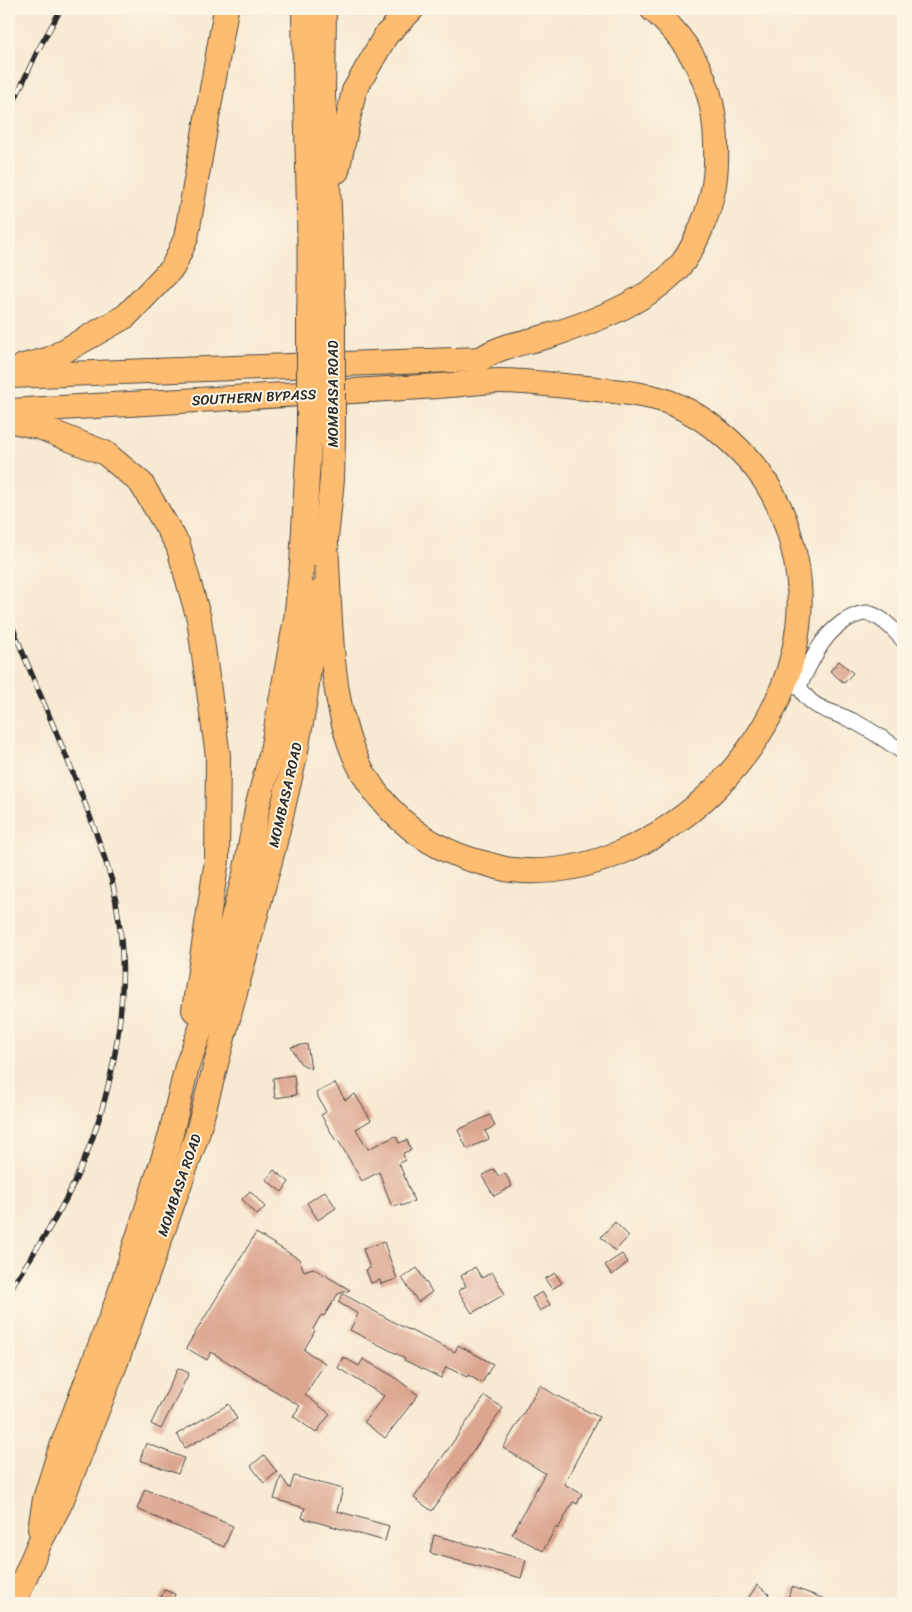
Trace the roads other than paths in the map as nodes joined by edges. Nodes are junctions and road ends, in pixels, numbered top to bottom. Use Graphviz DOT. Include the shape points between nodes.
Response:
graph roads {
  1 [pos="226,9"];
  2 [pos="304,9"];
  3 [pos="324,9"];
  4 [pos="412,9"];
  5 [pos="652,9"];
  6 [pos="329,211"];
  7 [pos="9,369"];
  8 [pos="9,376"];
  9 [pos="9,411"];
  10 [pos="9,420"];
  11 [pos="326,544"];
  12 [pos="903,640"];
  13 [pos="792,683"];
  14 [pos="903,752"];
  15 [pos="187,1066"];
  16 [pos="39,1544"];
  17 [pos="14,1603"];
  1 -- 7 [label="highway" via="186,238 173,267 126,316 50,360"];
  2 -- 15 [label="highway, MOMBASA ROAD, bridge" via="309,440 296,619 272,751 244,874 209,1007"];
  3 -- 6 [label="highway, MOMBASA ROAD" via="323,97"];
  4 -- 6 [label="highway" via="386,35 354,91"];
  5 -- 8 [label="highway, SOUTHERN BYPASS" via="680,38 703,74 714,111 717,151 715,189 691,249 679,267 646,294 616,310 549,336 498,349 480,359"];
  6 -- 11 [label="highway, MOMBASA ROAD, bridge" via="333,439"];
  9 -- 13 [label="highway, SOUTHERN BYPASS" via="499,381 607,390 666,402 707,421 722,432 758,470 775,495 785,518 798,576 800,606"];
  10 -- 15 [label="highway" via="38,426 105,453 141,483 178,545 199,619 218,756 217,860"];
  11 -- 13 [label="highway, SOUTHERN BYPASS" via="334,660 339,701 350,744 367,779 394,815 422,837 454,854 511,870 549,870 598,861 652,838 705,800 754,742"];
  11 -- 16 [label="highway, MOMBASA ROAD" via="295,756 197,1135 116,1362 61,1502"];
  12 -- 13 [label="street" via="874,616 858,614 828,634"];
  13 -- 14 [label="street" via="828,712 880,735"];
  15 -- 16 [label="highway, MOMBASA ROAD" via="170,1138 118,1299 58,1457 45,1499"];
  16 -- 17 [label="highway, MOMBASA ROAD"];
}
